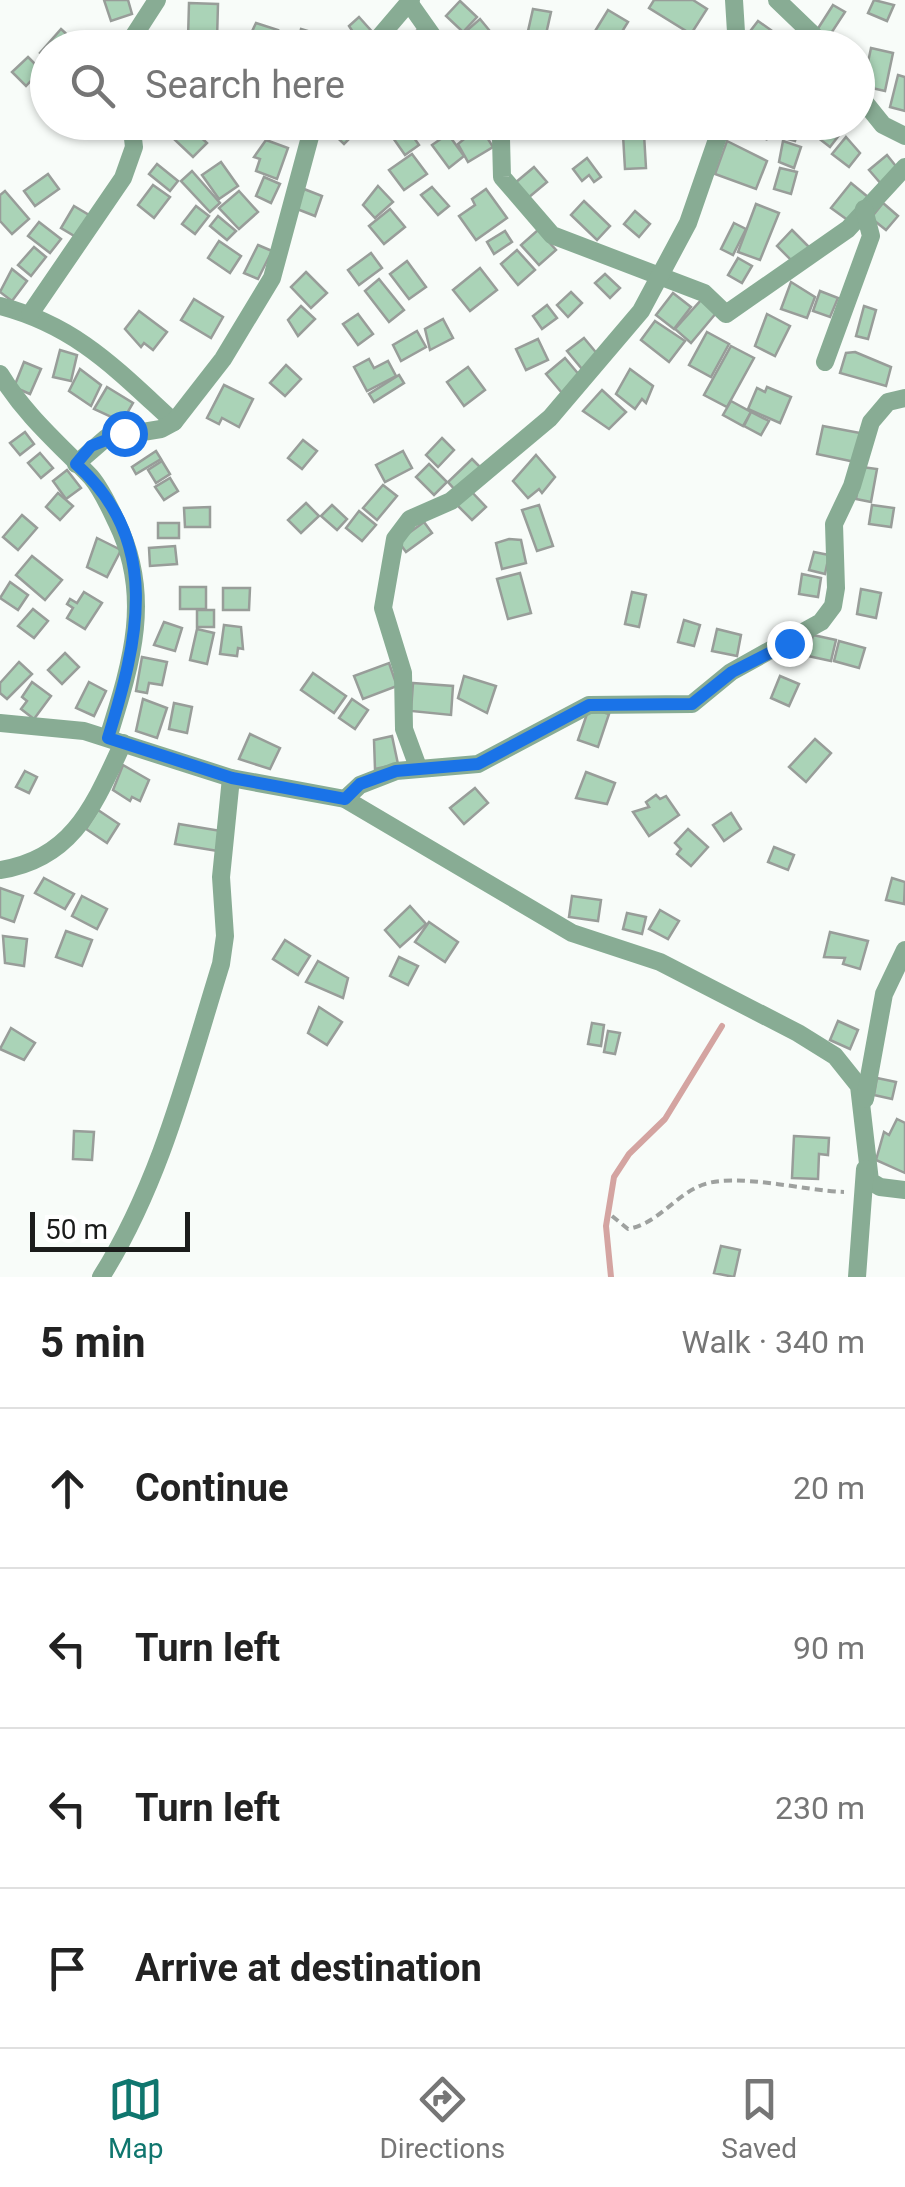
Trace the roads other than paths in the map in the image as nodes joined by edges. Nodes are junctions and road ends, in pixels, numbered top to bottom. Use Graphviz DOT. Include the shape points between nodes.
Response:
graph roads {
  1 [pos="158,0"];
  2 [pos="734,0"];
  3 [pos="777,0"];
  4 [pos="411,2"];
  5 [pos="138,30"];
  6 [pos="386,30"];
  7 [pos="429,30"];
  8 [pos="736,30"];
  9 [pos="808,30"];
  10 [pos="875,116"];
  11 [pos="905,136"];
  12 [pos="133,140"];
  13 [pos="309,140"];
  14 [pos="501,140"];
  15 [pos="717,140"];
  16 [pos="905,168"];
  17 [pos="864,209"];
  18 [pos="658,275"];
  19 [pos="0,306"];
  20 [pos="30,314"];
  21 [pos="825,362"];
  22 [pos="0,374"];
  23 [pos="905,398"];
  24 [pos="174,422"];
  25 [pos="76,464"];
  26 [pos="0,723"];
  27 [pos="115,740"];
  28 [pos="418,766"];
  29 [pos="232,778"];
  30 [pos="345,799"];
  31 [pos="0,870"];
  32 [pos="905,950"];
  33 [pos="864,1105"];
  34 [pos="865,1164"];
  35 [pos="905,1190"];
  36 [pos="100,1277"];
  37 [pos="858,1277"];
  1 -- 5 [label="street"];
  2 -- 8 [label="street"];
  3 -- 9 [label="street"];
  4 -- 6 [label="street"];
  4 -- 7 [label="street"];
  10 -- 11 [label="street"];
  12 -- 20 [label="street" via="123,178"];
  13 -- 24 [label="street" via="272,278 223,360"];
  14 -- 18 [label="street" via="502,178 552,235"];
  15 -- 18 [label="street" via="688,223"];
  16 -- 17 [label="street"];
  17 -- 18 [label="street" via="823,248 726,314 704,294"];
  17 -- 21 [label="street" via="871,236"];
  18 -- 28 [label="street" via="641,311 550,418 451,501 410,518 395,539 383,608 403,673 404,729"];
  19 -- 20 [label="street"];
  20 -- 24 [label="street" via="93,348"];
  22 -- 25 [label="street"];
  23 -- 28 [label="street" via="888,402 871,422 834,524 836,588 821,622 732,672 692,704 589,705 478,764"];
  24 -- 25 [label="street" via="106,438"];
  25 -- 27 [label="street" via="109,506 138,578 131,663"];
  26 -- 27 [label="street" via="84,730"];
  27 -- 29 [label="street"];
  27 -- 31 [label="street" via="102,788 52,854"];
  28 -- 30 [label="street" via="360,784"];
  29 -- 30 [label="street"];
  29 -- 36 [label="street" via="221,876 221,964 150,1184"];
  30 -- 33 [label="street" via="572,933 660,962 816,1043 850,1071"];
  32 -- 33 [label="street" via="880,1008"];
  33 -- 34 [label="street"];
  34 -- 35 [label="street" via="880,1188"];
  34 -- 37 [label="street"];
}
